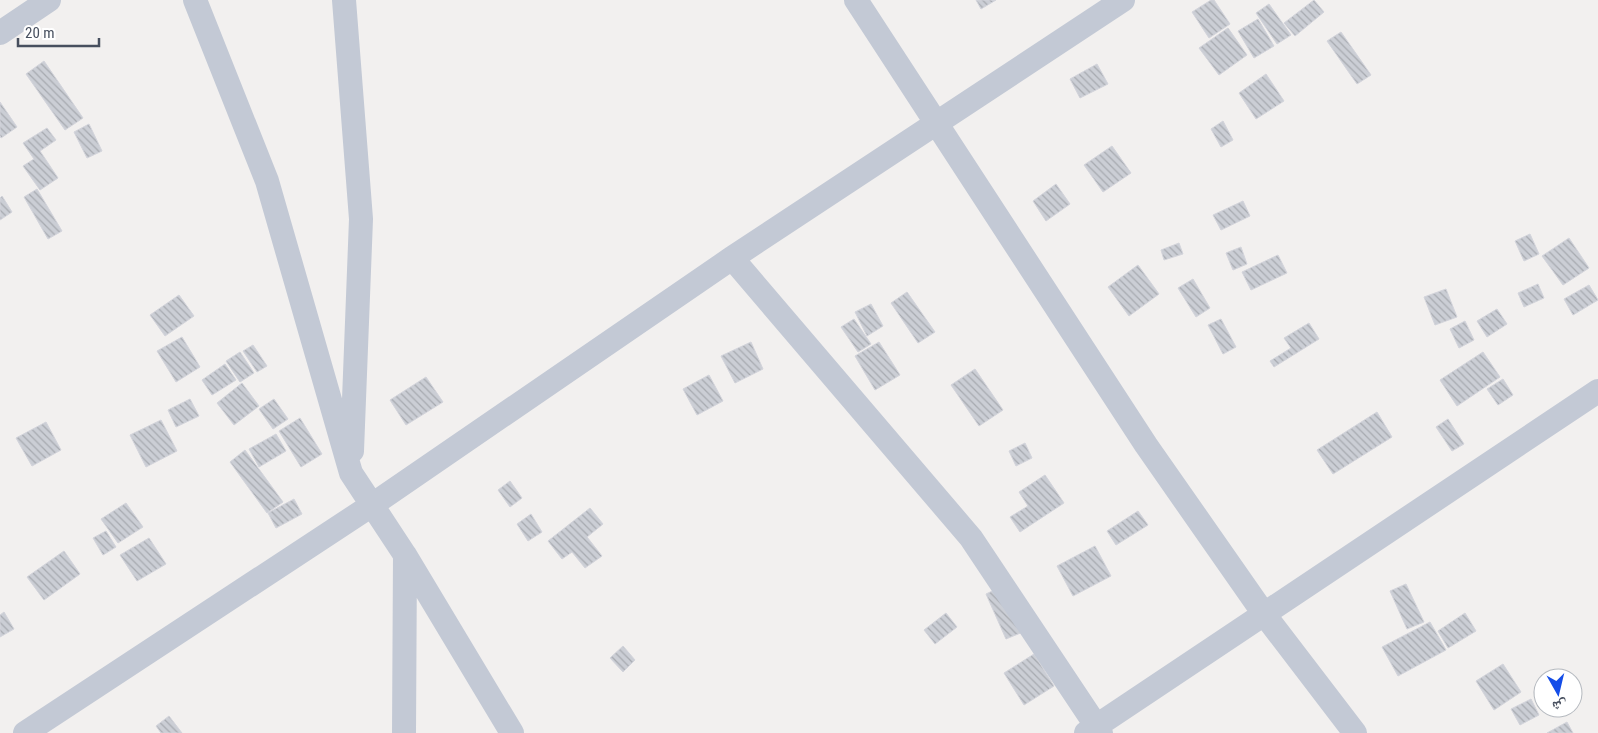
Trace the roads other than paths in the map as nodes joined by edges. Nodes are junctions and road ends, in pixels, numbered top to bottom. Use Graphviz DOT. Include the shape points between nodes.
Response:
graph roads {
  1 [pos="49,0"];
  2 [pos="195,0"];
  3 [pos="344,0"];
  4 [pos="856,0"];
  5 [pos="1123,0"];
  6 [pos="0,34"];
  7 [pos="936,125"];
  8 [pos="732,258"];
  9 [pos="1598,391"];
  10 [pos="351,473"];
  11 [pos="372,505"];
  12 [pos="405,555"];
  13 [pos="1264,614"];
  14 [pos="1094,731"];
  15 [pos="25,733"];
  16 [pos="404,733"];
  17 [pos="512,733"];
  18 [pos="1355,733"];
  1 -- 6 [label="street"];
  2 -- 10 [label="street" via="268,181"];
  3 -- 10 [label="street" via="361,219"];
  4 -- 7 [label="street"];
  5 -- 7 [label="street"];
  7 -- 8 [label="street"];
  7 -- 13 [label="street" via="1146,446"];
  8 -- 11 [label="street"];
  8 -- 14 [label="street" via="971,538"];
  9 -- 13 [label="street"];
  10 -- 11 [label="street"];
  11 -- 12 [label="street"];
  11 -- 15 [label="street"];
  12 -- 16 [label="street"];
  12 -- 17 [label="street"];
  13 -- 14 [label="street"];
  13 -- 18 [label="street"];
}
